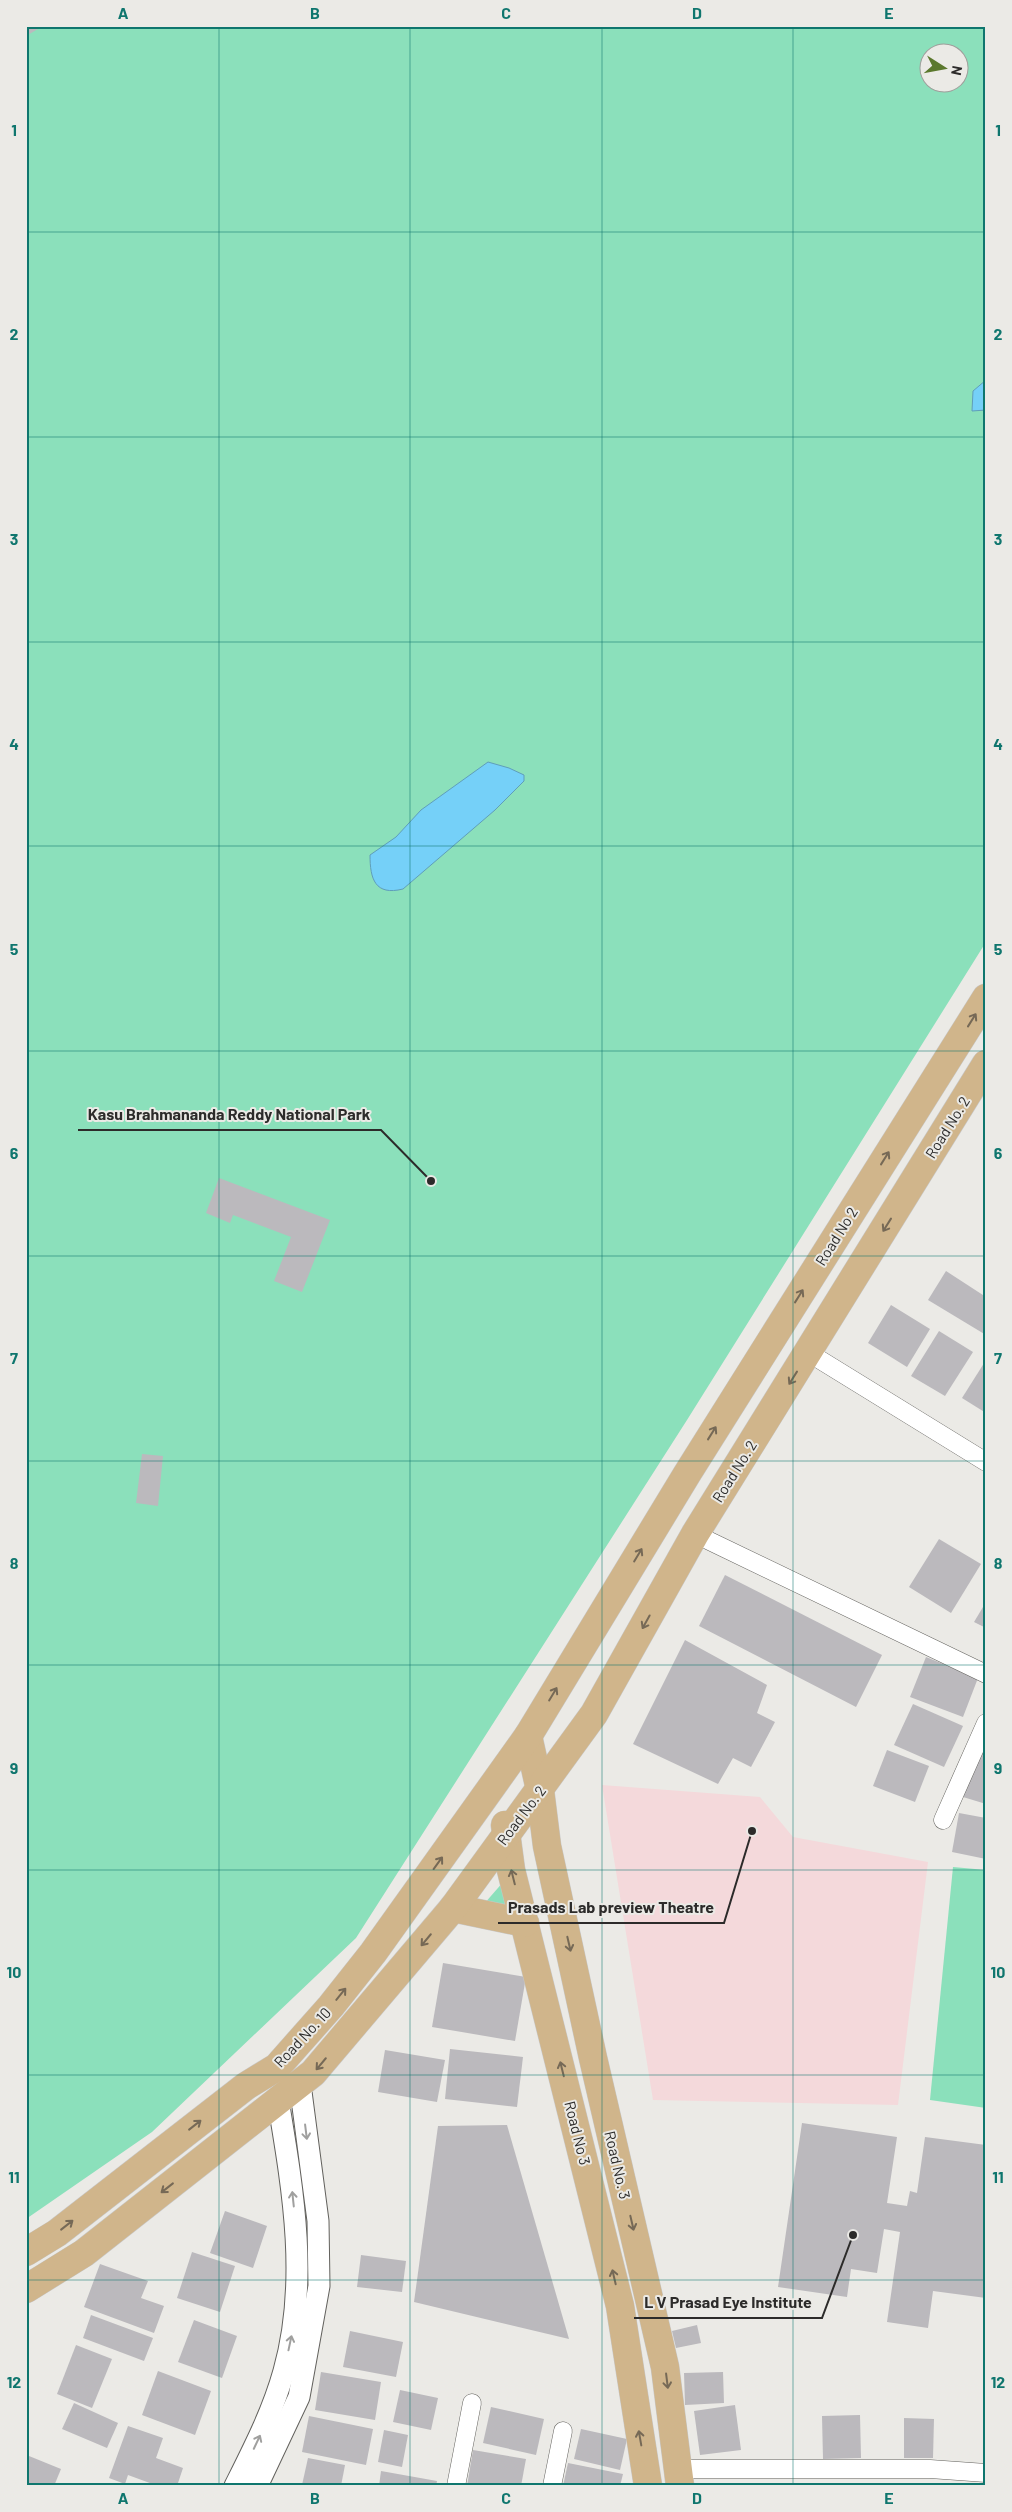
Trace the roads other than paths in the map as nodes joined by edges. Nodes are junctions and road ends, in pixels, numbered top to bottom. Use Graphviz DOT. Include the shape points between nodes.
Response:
graph roads {
  1 [pos="986,998"];
  2 [pos="986,1064"];
  3 [pos="809,1353"];
  4 [pos="986,1462"];
  5 [pos="695,1534"];
  6 [pos="986,1674"];
  7 [pos="594,1714"];
  8 [pos="986,1723"];
  9 [pos="528,1736"];
  10 [pos="497,1782"];
  11 [pos="540,1790"];
  12 [pos="943,1820"];
  13 [pos="507,1833"];
  14 [pos="547,1846"];
  15 [pos="478,1875"];
  16 [pos="453,1908"];
  17 [pos="526,1923"];
  18 [pos="300,2084"];
  19 [pos="278,2100"];
  20 [pos="26,2252"];
  21 [pos="26,2288"];
  22 [pos="278,2390"];
  23 [pos="299,2397"];
  24 [pos="472,2403"];
  25 [pos="563,2431"];
  26 [pos="986,2473"];
  27 [pos="679,2477"];
  28 [pos="235,2486"];
  29 [pos="257,2486"];
  30 [pos="456,2486"];
  31 [pos="552,2486"];
  32 [pos="648,2486"];
  9 -- 1 [label="main road, Road No 2, one-way" via="686,1474"];
  2 -- 3 [label="main road, Road No. 2, one-way"];
  3 -- 4 [label="street"];
  3 -- 5 [label="main road, Road No. 2, one-way"];
  5 -- 6 [label="street"];
  5 -- 7 [label="main road, Road No. 2, one-way"];
  7 -- 11 [label="main road, Road No. 2"];
  7 -- 14 [label="main road" via="558,1797"];
  8 -- 12 [label="street"];
  9 -- 10 [label="main road"];
  9 -- 11 [label="main road, Road No. 3"];
  10 -- 13 [label="main road, Road No 3"];
  20 -- 10 [label="main road, Road No. 10, one-way" via="57,2233 246,2086 277,2067 373,1953"];
  11 -- 13 [label="main road, Road No. 2"];
  11 -- 14 [label="main road, Road No. 3"];
  13 -- 15 [label="main road, Road No. 2"];
  17 -- 13 [label="main road, Road No 3, one-way" via="511,1870"];
  14 -- 27 [label="main road, Road No. 3, one-way" via="665,2366"];
  15 -- 16 [label="main road, Road No. 10"];
  16 -- 17 [label="main road"];
  16 -- 18 [label="main road, Road No. 10, one-way" via="313,2073"];
  32 -- 17 [label="main road, Road No 3, one-way" via="618,2297"];
  18 -- 19 [label="main road, Road No. 10"];
  18 -- 23 [label="street, one-way" via="318,2221 319,2286"];
  19 -- 21 [label="main road, Road No. 10, one-way" via="84,2253"];
  22 -- 19 [label="street, one-way" via="292,2336 297,2267 291,2179"];
  22 -- 23 [label="street"];
  28 -- 22 [label="street, one-way" via="270,2414"];
  23 -- 29 [label="street"];
  24 -- 30 [label="street"];
  25 -- 31 [label="street"];
  26 -- 27 [label="street" via="930,2469"];
}
